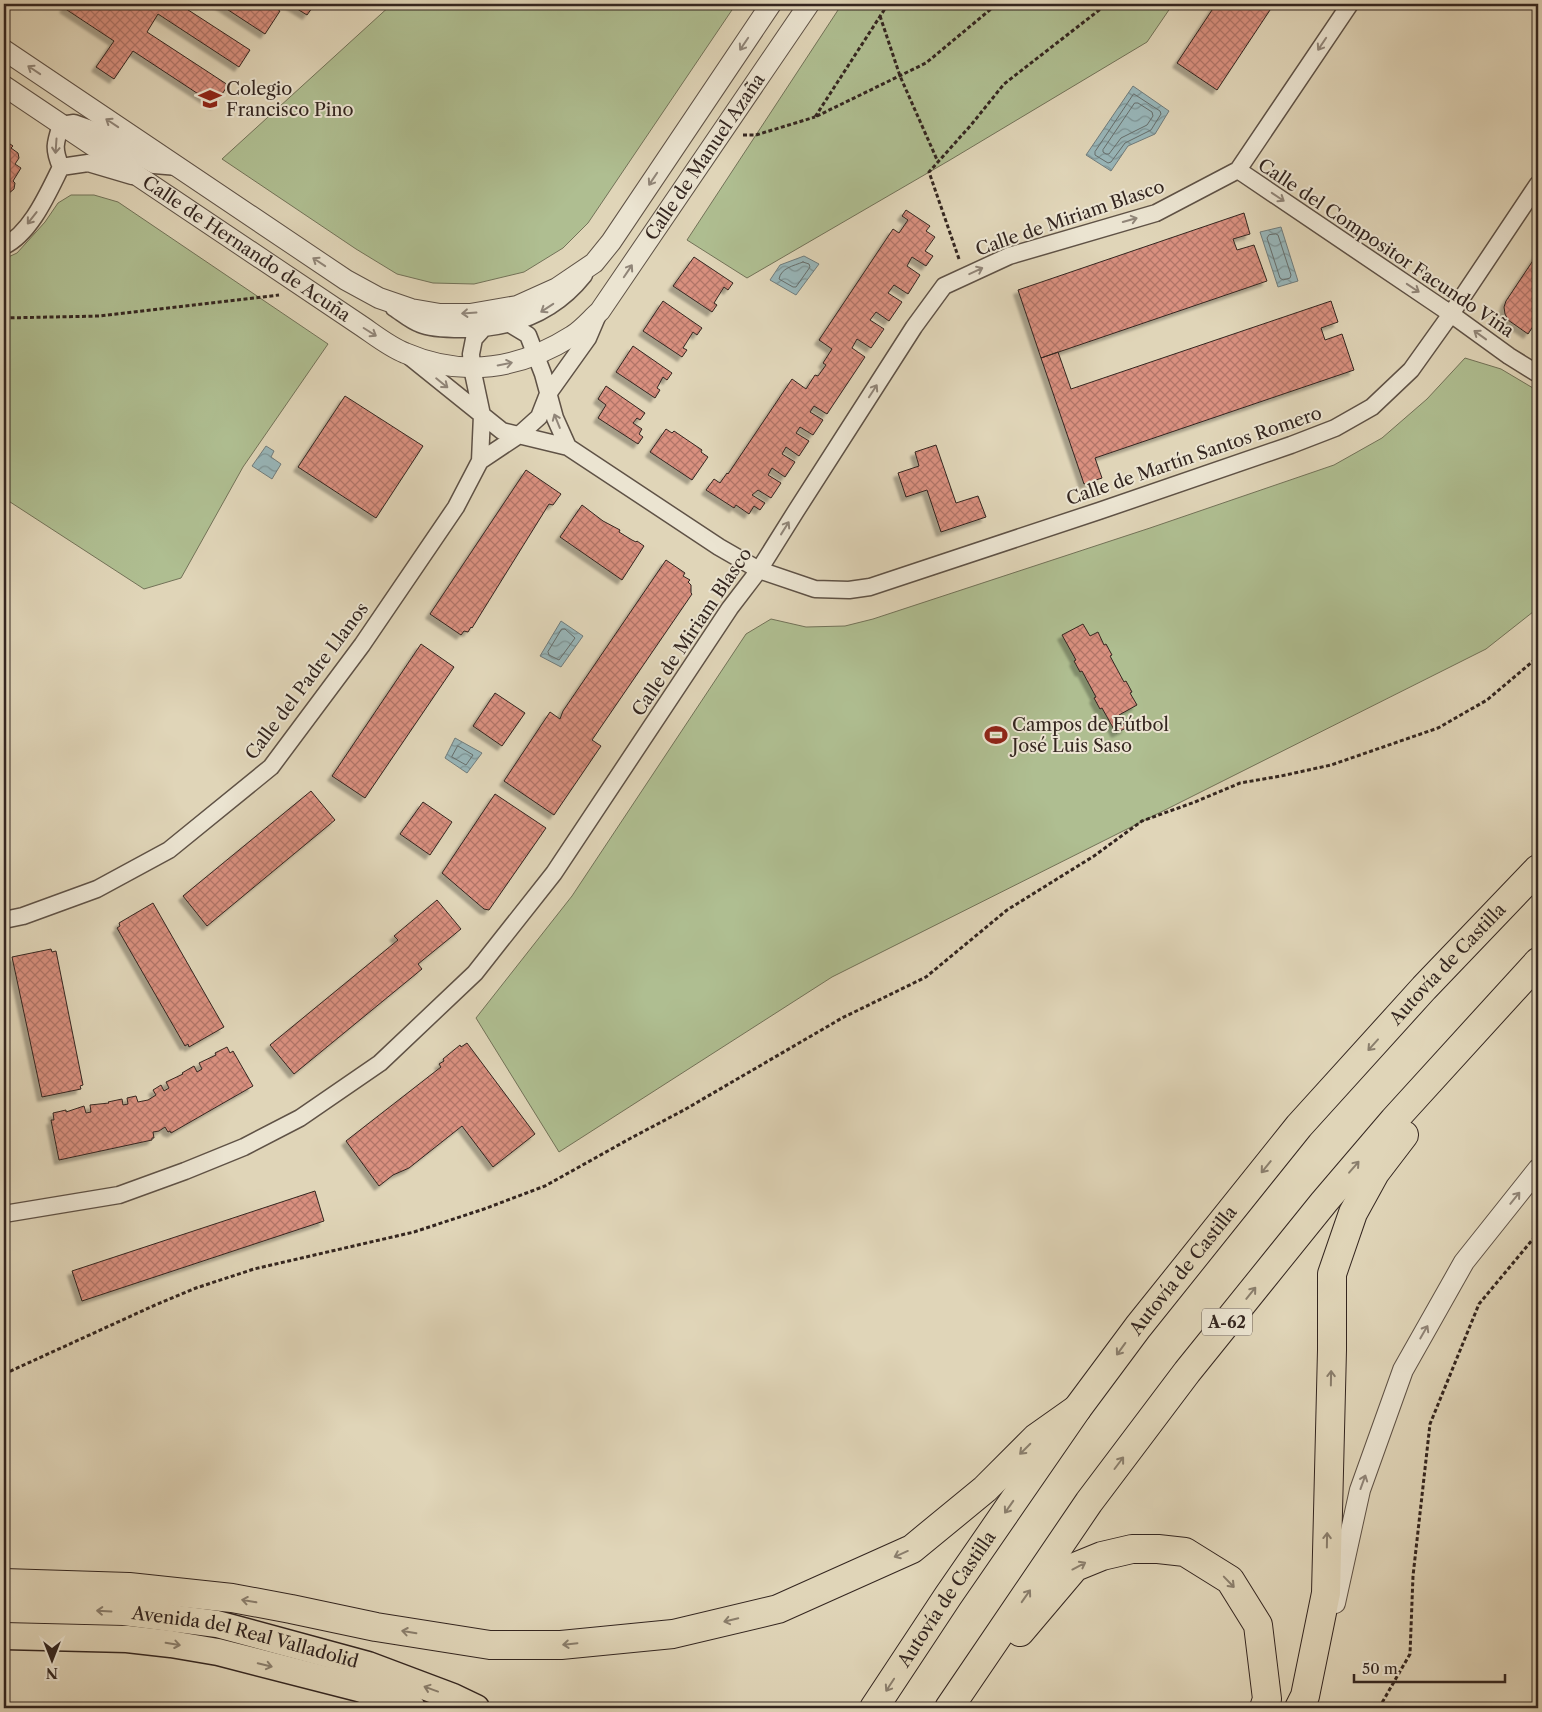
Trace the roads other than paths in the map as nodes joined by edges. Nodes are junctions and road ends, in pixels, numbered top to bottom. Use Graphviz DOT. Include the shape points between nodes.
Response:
graph roads {
  1 [pos="771,4"];
  2 [pos="809,4"];
  3 [pos="1350,4"];
  4 [pos="4,50"];
  5 [pos="4,86"];
  6 [pos="65,91"];
  7 [pos="61,125"];
  8 [pos="90,145"];
  9 [pos="61,167"];
  10 [pos="178,168"];
  11 [pos="1238,170"];
  12 [pos="1538,184"];
  13 [pos="4,246"];
  14 [pos="379,298"];
  15 [pos="600,311"];
  16 [pos="1451,314"];
  17 [pos="514,315"];
  18 [pos="483,329"];
  19 [pos="404,353"];
  20 [pos="537,355"];
  21 [pos="472,368"];
  22 [pos="1538,374"];
  23 [pos="548,394"];
  24 [pos="482,415"];
  25 [pos="518,435"];
  26 [pos="568,447"];
  27 [pos="480,461"];
  28 [pos="759,570"];
  29 [pos="1538,869"];
  30 [pos="4,920"];
  31 [pos="1530,971"];
  32 [pos="1538,1169"];
  33 [pos="4,1214"];
  34 [pos="1077,1409"];
  35 [pos="4,1583"];
  36 [pos="4,1609"];
  37 [pos="4,1636"];
  38 [pos="1302,1702"];
  39 [pos="412,1708"];
  40 [pos="476,1708"];
  41 [pos="874,1708"];
  42 [pos="949,1708"];
  43 [pos="956,1708"];
  44 [pos="1264,1708"];
  1 -- 17 [label="street, Calle de Manuel Azaña, one-way" via="594,263"];
  15 -- 2 [label="street, Calle de Manuel Azaña, one-way"];
  3 -- 11 [label="street, Calle de Miriam Blasco, one-way"];
  6 -- 4 [label="street, Calle de Hernando de Acuña, one-way"];
  5 -- 7 [label="street, Calle de Hernando de Acuña"];
  6 -- 8 [label="street, Calle de Hernando de Acuña" via="71,111"];
  10 -- 6 [label="street, Calle de Hernando de Acuña, one-way"];
  7 -- 8 [label="street, Calle de Hernando de Acuña"];
  7 -- 9 [label="street, one-way" via="55,153"];
  8 -- 9 [label="street"];
  8 -- 10 [label="street, Calle de Hernando de Acuña" via="154,165"];
  8 -- 19 [label="street, Calle de Hernando de Acuña, one-way"];
  9 -- 13 [label="street, one-way" via="41,207 22,231"];
  14 -- 10 [label="street, Calle de Hernando de Acuña, one-way" via="340,276"];
  11 -- 16 [label="street, Calle del Compositor Facundo Viña, one-way"];
  28 -- 11 [label="street, Calle de Miriam Blasco, one-way" via="914,327 944,286 1009,256 1156,213"];
  12 -- 16 [label="street, Calle de Martín Santos Romero"];
  17 -- 14 [label="street, Calle de Hernando de Acuña, one-way" via="440,314 411,309"];
  14 -- 18 [label="street, Calle de Hernando de Acuña" via="420,324 450,329"];
  15 -- 20 [label="street, Calle de Manuel Azaña" via="573,336"];
  15 -- 23 [label="street, Calle de Manuel Azaña" via="588,338"];
  22 -- 16 [label="street, Calle del Compositor Facundo Viña, one-way"];
  16 -- 28 [label="street, Calle de Martín Santos Romero" via="1411,370 1372,407 1334,428 1291,445 870,587 815,589"];
  17 -- 18 [label="street, Calle de Hernando de Acuña"];
  17 -- 20 [label="street" via="528,334"];
  18 -- 21 [label="street" via="474,339"];
  19 -- 21 [label="street, Calle de Hernando de Acuña" via="437,363"];
  19 -- 24 [label="street, Calle de Hernando de Acuña, one-way"];
  21 -- 20 [label="street, Calle de Hernando de Acuña, one-way" via="507,364"];
  20 -- 23 [label="street"];
  21 -- 24 [label="street"];
  23 -- 25 [label="street, Calle de Manuel Azaña" via="539,417"];
  26 -- 23 [label="street, one-way"];
  24 -- 25 [label="street, Calle de Hernando de Acuña" via="502,431"];
  24 -- 27 [label="street, Calle del Padre Llanos"];
  25 -- 26 [label="street, Calle de Hernando de Acuña"];
  25 -- 27 [label="street, Calle del Padre Llanos"];
  26 -- 28 [label="street, Calle de Hernando de Acuña" via="719,548"];
  27 -- 30 [label="street, Calle del Padre Llanos" via="456,507 373,629 271,767 169,850 96,889"];
  28 -- 33 [label="street, Calle de Miriam Blasco" via="730,608 554,873 475,973 380,1064 300,1118 186,1171 119,1195"];
  29 -- 34 [label="highway, Autovía de Castilla, one-way" via="1299,1126 1138,1327"];
  38 -- 31 [label="highway, one-way" via="1326,1593 1332,1274 1353,1213 1375,1173 1417,1119 1491,1036"];
  42 -- 31 [label="highway, A-62, one-way" via="1089,1502 1187,1372 1394,1120"];
  38 -- 32 [label="street, one-way" via="1324,1662 1360,1490 1403,1370 1464,1262"];
  34 -- 35 [label="highway, one-way" via="1036,1438 985,1489 912,1549 778,1609 674,1634 561,1645 490,1645 376,1627 232,1598 129,1587"];
  34 -- 41 [label="highway, Autovía de Castilla, one-way"];
  40 -- 36 [label="highway, Avenida del Real Valladolid, one-way" via="368,1666 217,1624 124,1612"];
  37 -- 39 [label="highway, Avenida del Real Valladolid, one-way" via="127,1639 218,1652 362,1689"];
  43 -- 44 [label="highway, one-way" via="1075,1567 1132,1549 1185,1552 1230,1580 1258,1625 1267,1699"];
}
